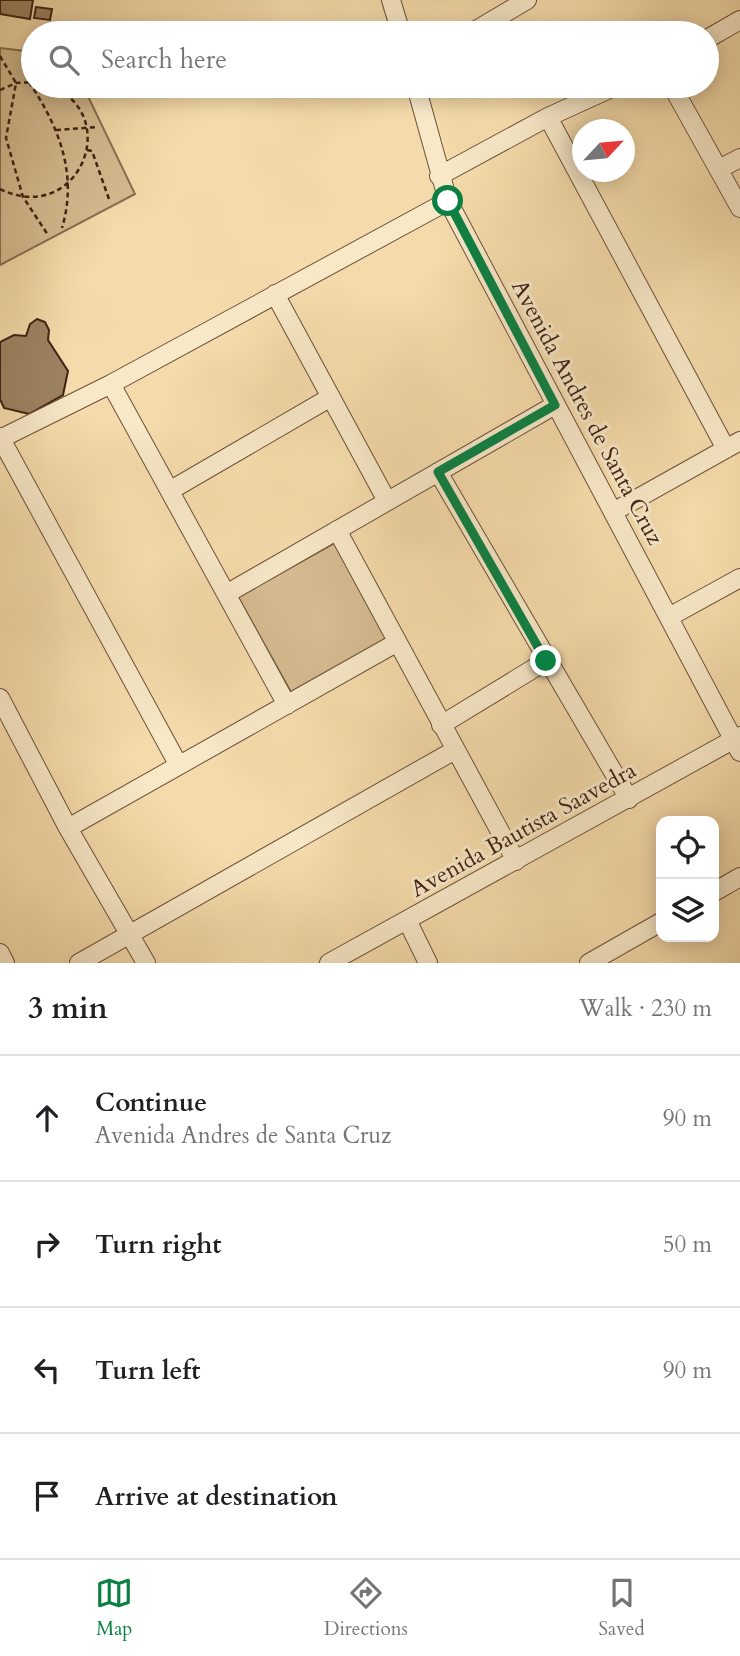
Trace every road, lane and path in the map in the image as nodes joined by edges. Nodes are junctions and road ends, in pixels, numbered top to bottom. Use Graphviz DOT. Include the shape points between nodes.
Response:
graph roads {
  1 [pos="391,0"];
  2 [pos="521,1"];
  3 [pos="740,20"];
  4 [pos="397,21"];
  5 [pos="490,21"];
  6 [pos="719,32"];
  7 [pos="0,56"];
  8 [pos="16,83"];
  9 [pos="21,83"];
  10 [pos="0,90"];
  11 [pos="41,98"];
  12 [pos="70,98"];
  13 [pos="419,98"];
  14 [pos="589,98"];
  15 [pos="679,98"];
  16 [pos="548,117"];
  17 [pos="86,127"];
  18 [pos="98,127"];
  19 [pos="56,130"];
  20 [pos="6,138"];
  21 [pos="0,139"];
  22 [pos="87,150"];
  23 [pos="740,158"];
  24 [pos="719,170"];
  25 [pos="439,176"];
  26 [pos="69,183"];
  27 [pos="0,189"];
  28 [pos="23,197"];
  29 [pos="448,201"];
  30 [pos="110,202"];
  31 [pos="740,208"];
  32 [pos="62,228"];
  33 [pos="48,235"];
  34 [pos="275,294"];
  35 [pos="111,384"];
  36 [pos="331,397"];
  37 [pos="555,405"];
  38 [pos="1,438"];
  39 [pos="733,445"];
  40 [pos="438,472"];
  41 [pos="171,490"];
  42 [pos="387,501"];
  43 [pos="613,512"];
  44 [pos="337,530"];
  45 [pos="740,578"];
  46 [pos="228,593"];
  47 [pos="669,617"];
  48 [pos="396,643"];
  49 [pos="546,661"];
  50 [pos="0,698"];
  51 [pos="287,705"];
  52 [pos="441,724"];
  53 [pos="738,743"];
  54 [pos="455,750"];
  55 [pos="178,764"];
  56 [pos="629,799"];
  57 [pos="68,828"];
  58 [pos="516,862"];
  59 [pos="740,877"];
  60 [pos="719,889"];
  61 [pos="407,920"];
  62 [pos="656,925"];
  63 [pos="129,933"];
  64 [pos="0,953"];
  65 [pos="5,963"];
  66 [pos="79,963"];
  67 [pos="146,963"];
  68 [pos="329,963"];
  69 [pos="428,963"];
  70 [pos="589,963"];
  1 -- 4 [label="street"];
  2 -- 5 [label="street"];
  3 -- 6 [label="street"];
  7 -- 8 [label="path"];
  8 -- 9 [label="path"];
  8 -- 10 [label="path"];
  8 -- 20 [label="path"];
  11 -- 19 [label="path"];
  12 -- 17 [label="path"];
  13 -- 25 [label="street, Avenida Andres de Santa Cruz"];
  14 -- 16 [label="street"];
  15 -- 24 [label="street"];
  16 -- 25 [label="street"];
  16 -- 39 [label="street"];
  17 -- 18 [label="path"];
  17 -- 19 [label="path"];
  17 -- 22 [label="path"];
  19 -- 26 [label="path"];
  20 -- 21 [label="path"];
  20 -- 28 [label="path"];
  22 -- 26 [label="path"];
  22 -- 30 [label="path" via="92,151"];
  23 -- 24 [label="street"];
  24 -- 31 [label="street"];
  25 -- 29 [label="street, Avenida Andres de Santa Cruz"];
  26 -- 28 [label="path" via="52,194"];
  26 -- 32 [label="path"];
  27 -- 28 [label="path"];
  28 -- 33 [label="path"];
  29 -- 34 [label="street"];
  29 -- 37 [label="street, Avenida Andres de Santa Cruz"];
  34 -- 35 [label="street"];
  34 -- 36 [label="street"];
  35 -- 38 [label="street"];
  35 -- 41 [label="street"];
  36 -- 41 [label="street"];
  36 -- 42 [label="street"];
  37 -- 40 [label="street"];
  37 -- 43 [label="street, Avenida Andres de Santa Cruz"];
  38 -- 55 [label="street"];
  39 -- 43 [label="street"];
  40 -- 42 [label="street"];
  40 -- 49 [label="street"];
  41 -- 46 [label="street"];
  42 -- 44 [label="street"];
  43 -- 47 [label="street, Avenida Andres de Santa Cruz"];
  44 -- 46 [label="street"];
  44 -- 48 [label="street"];
  45 -- 47 [label="street"];
  46 -- 51 [label="street"];
  47 -- 53 [label="street, Avenida Andres de Santa Cruz"];
  48 -- 51 [label="street"];
  48 -- 52 [label="street"];
  49 -- 52 [label="street"];
  49 -- 56 [label="street"];
  50 -- 57 [label="street"];
  51 -- 55 [label="street"];
  52 -- 54 [label="street"];
  53 -- 56 [label="street, Avenida Bautista Saavedra"];
  54 -- 58 [label="street"];
  54 -- 63 [label="street"];
  55 -- 57 [label="street"];
  56 -- 58 [label="street, Avenida Bautista Saavedra"];
  57 -- 63 [label="street"];
  58 -- 61 [label="street, Avenida Bautista Saavedra"];
  59 -- 60 [label="street"];
  61 -- 68 [label="street, Avenida Bautista Saavedra"];
  61 -- 69 [label="street"];
  62 -- 70 [label="street"];
  63 -- 66 [label="street"];
  63 -- 67 [label="street"];
  64 -- 65 [label="street"];
}
